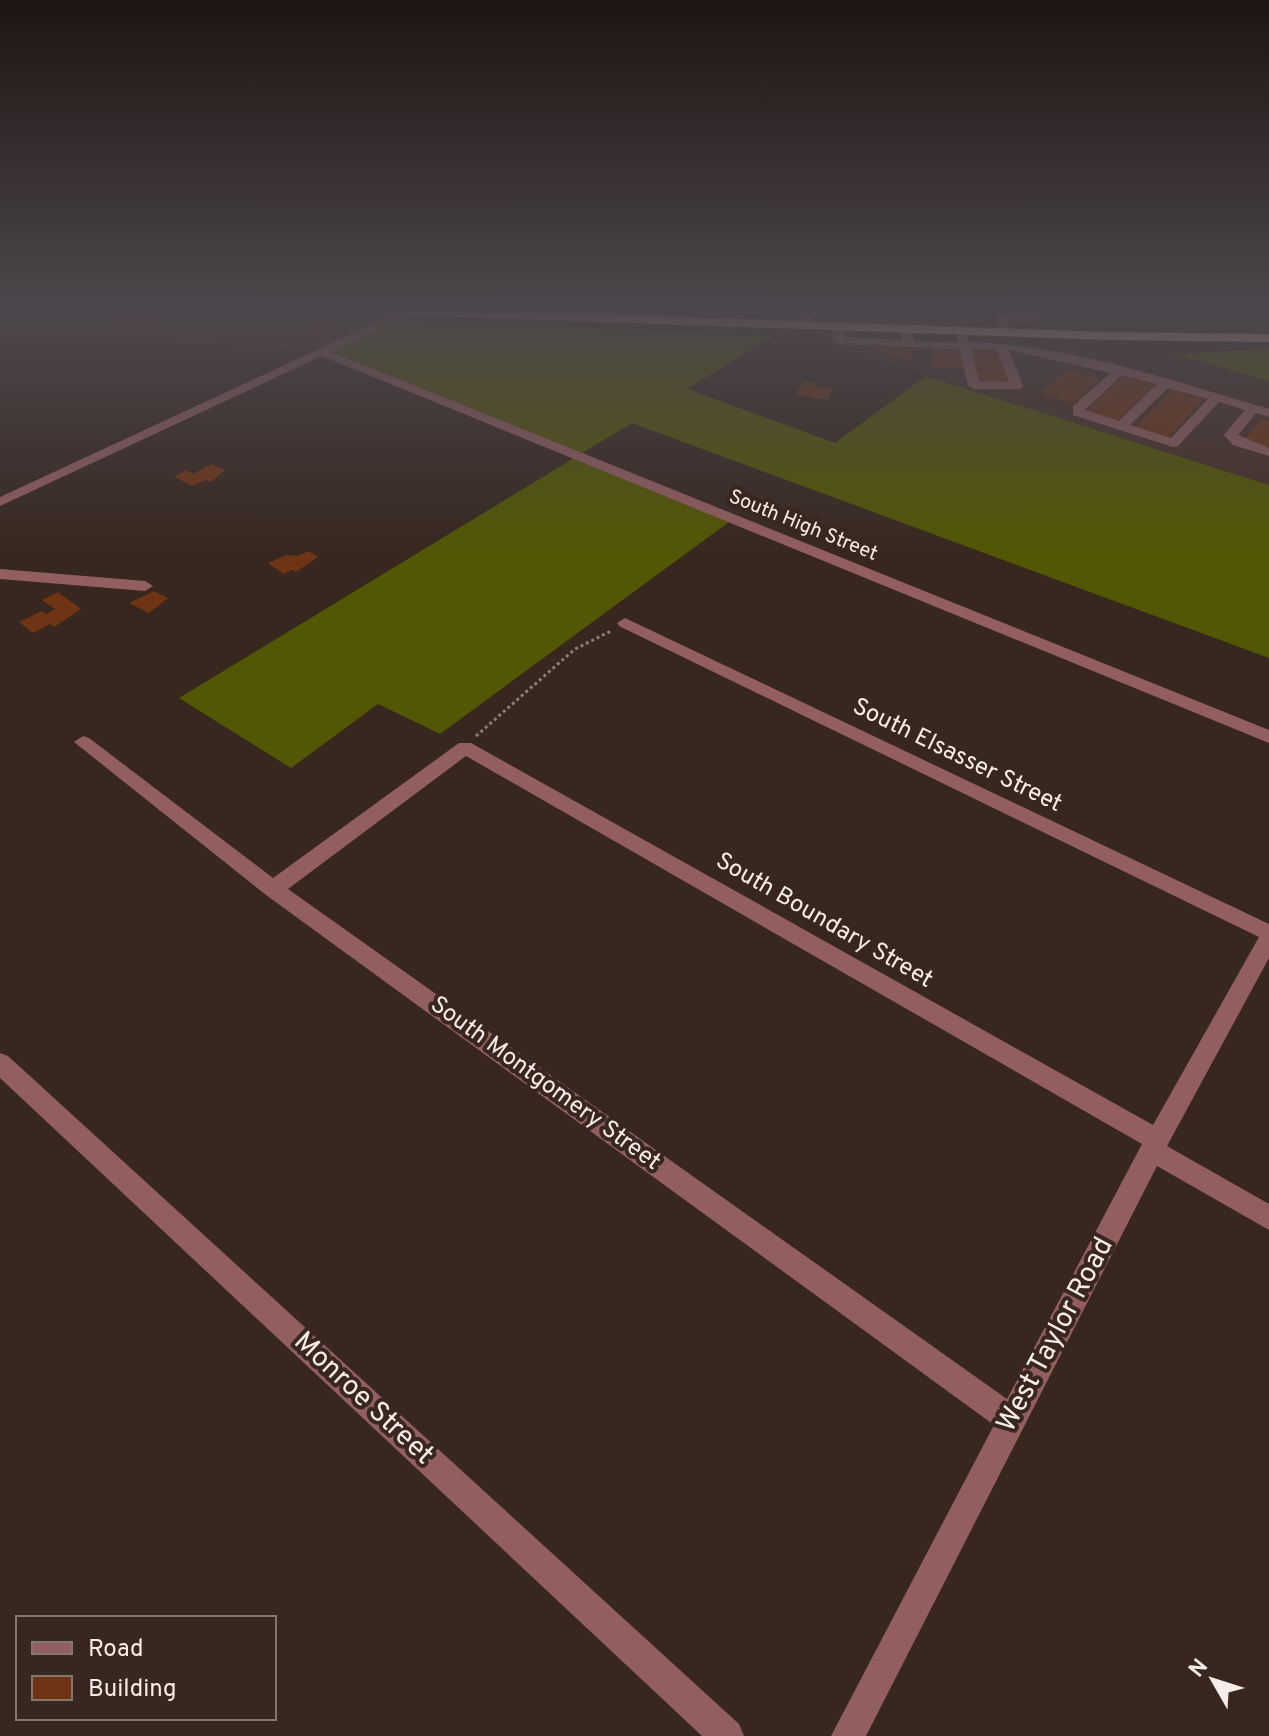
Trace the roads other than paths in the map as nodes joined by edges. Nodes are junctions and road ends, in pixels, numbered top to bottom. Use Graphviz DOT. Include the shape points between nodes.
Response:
graph roads {
  1 [pos="236,392"];
  2 [pos="420,392"];
  3 [pos="1097,392"];
  4 [pos="1157,392"];
  5 [pos="1196,392"];
  6 [pos="1216,398"];
  7 [pos="1253,409"];
  8 [pos="1269,413"];
  9 [pos="1120,427"];
  10 [pos="1269,452"];
  11 [pos="0,502"];
  12 [pos="0,574"];
  13 [pos="145,586"];
  14 [pos="625,623"];
  15 [pos="1269,737"];
  16 [pos="83,742"];
  17 [pos="273,889"];
  18 [pos="1269,935"];
  19 [pos="0,1063"];
  20 [pos="1155,1145"];
  21 [pos="1269,1218"];
  22 [pos="1012,1420"];
  23 [pos="727,1736"];
  24 [pos="848,1736"];
  1 -- 11 [label="street"];
  2 -- 15 [label="street, South High Street"];
  3 -- 9 [label="street" via="1078,409"];
  4 -- 9 [label="street"];
  5 -- 6 [label="street"];
  6 -- 7 [label="street"];
  6 -- 9 [label="street" via="1173,443"];
  7 -- 8 [label="street"];
  7 -- 10 [label="street" via="1231,435"];
  12 -- 13 [label="street"];
  14 -- 18 [label="street, South Elsasser Street"];
  16 -- 17 [label="street, South Montgomery Street"];
  17 -- 20 [label="street, South Boundary Street" via="465,747"];
  17 -- 22 [label="street, South Montgomery Street"];
  18 -- 20 [label="street, West Taylor Road"];
  19 -- 23 [label="street, Monroe Street"];
  20 -- 21 [label="street, South Boundary Street"];
  20 -- 22 [label="street, West Taylor Road"];
  22 -- 24 [label="street, West Taylor Road"];
}
